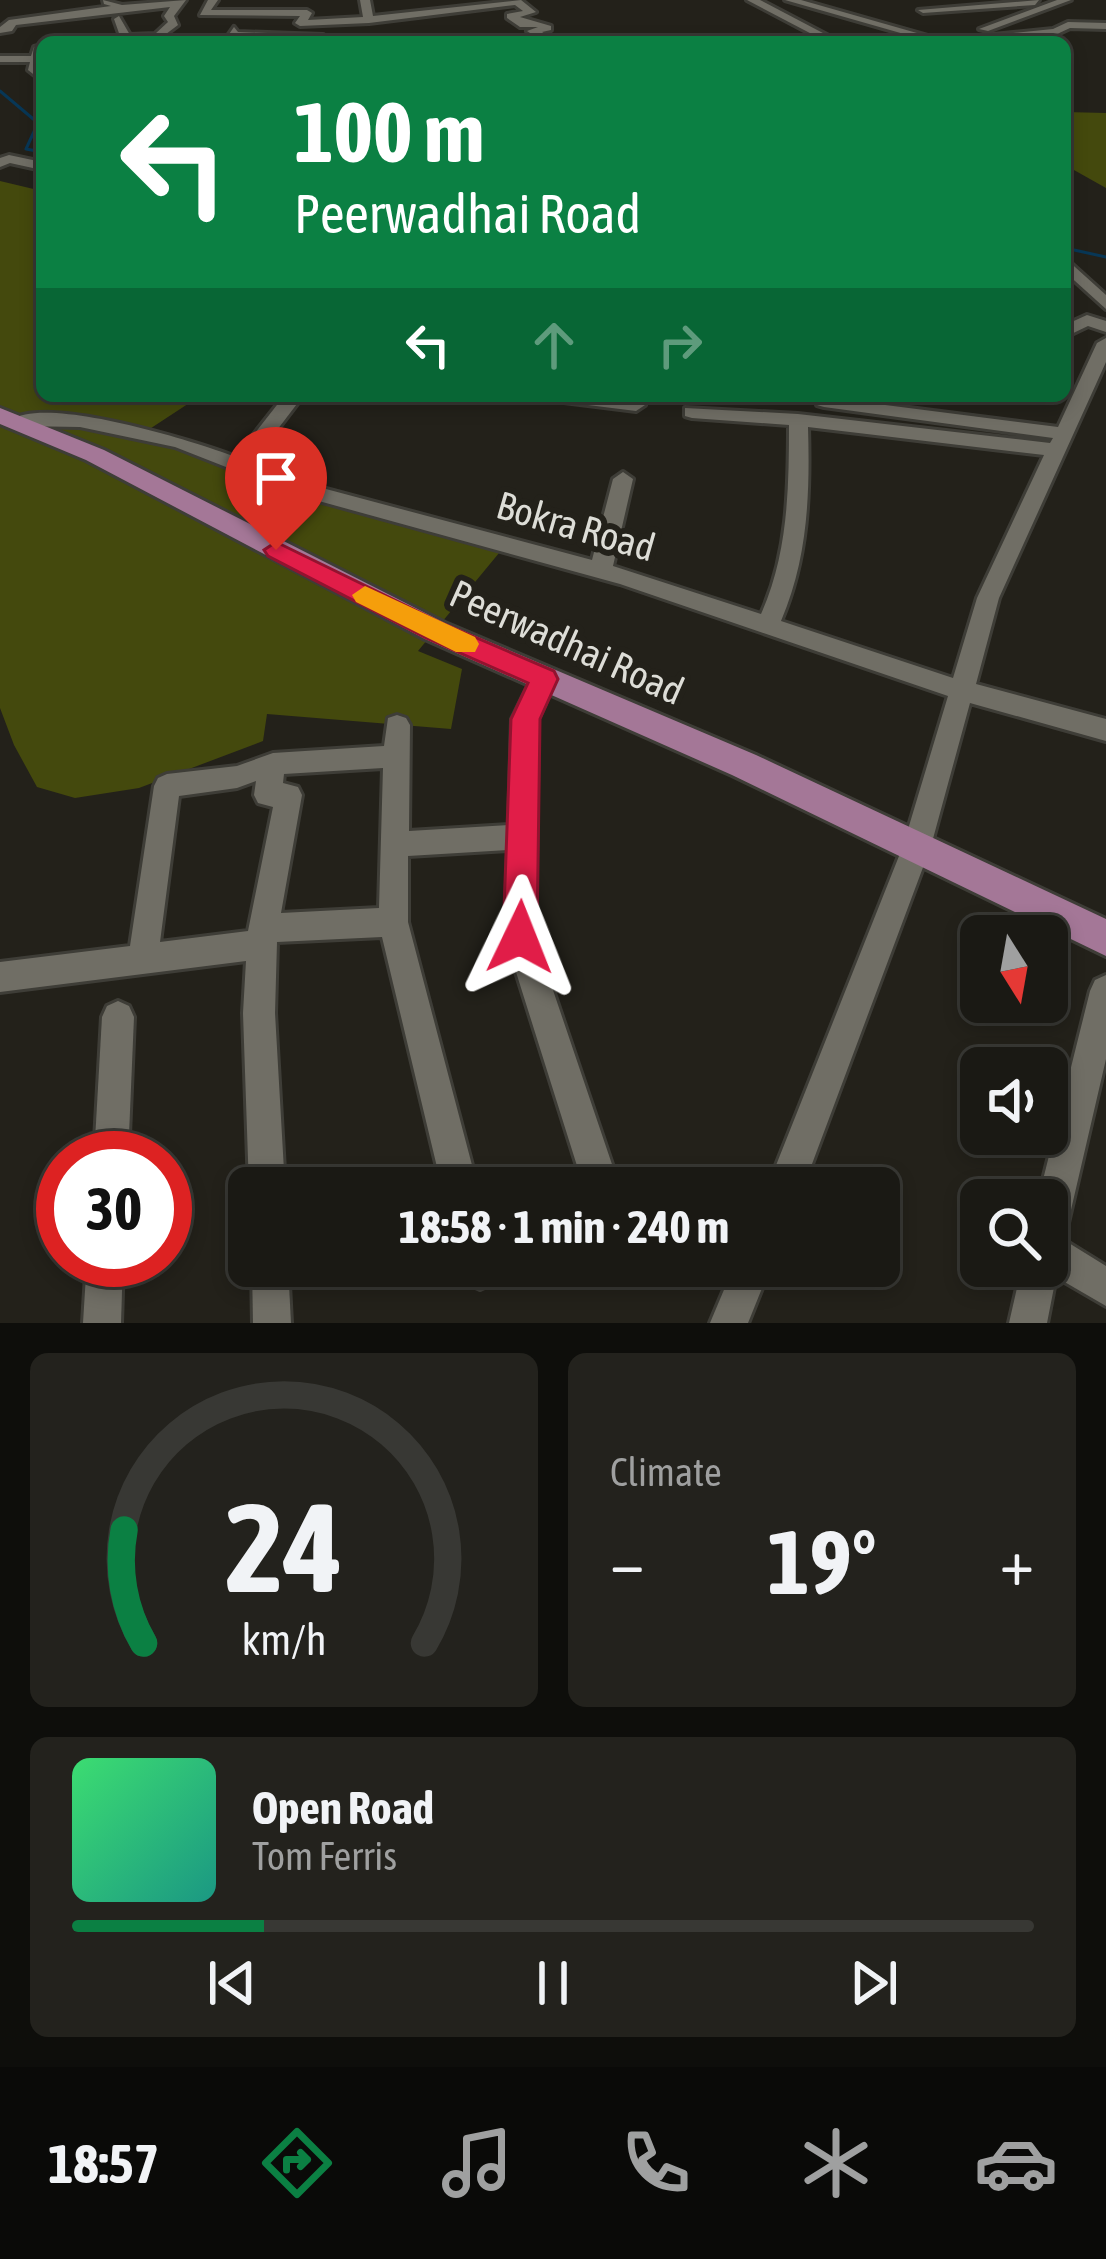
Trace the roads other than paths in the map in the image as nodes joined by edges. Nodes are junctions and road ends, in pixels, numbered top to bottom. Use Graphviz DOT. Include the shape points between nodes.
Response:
graph roads {
  1 [pos="100,0"];
  2 [pos="213,0"];
  3 [pos="230,0"];
  4 [pos="337,0"];
  5 [pos="365,0"];
  6 [pos="403,0"];
  7 [pos="752,0"];
  8 [pos="790,0"];
  9 [pos="909,0"];
  10 [pos="1065,0"];
  11 [pos="179,2"];
  12 [pos="806,3"];
  13 [pos="307,6"];
  14 [pos="996,6"];
  15 [pos="242,7"];
  16 [pos="923,10"];
  17 [pos="204,13"];
  18 [pos="118,14"];
  19 [pos="219,14"];
  20 [pos="410,14"];
  21 [pos="369,20"];
  22 [pos="341,22"];
  23 [pos="940,22"];
  24 [pos="171,24"];
  25 [pos="1106,26"];
  26 [pos="0,30"];
  27 [pos="234,30"];
  28 [pos="125,36"];
  29 [pos="158,36"];
  30 [pos="171,36"];
  31 [pos="247,36"];
  32 [pos="280,36"];
  33 [pos="344,36"];
  34 [pos="390,36"];
  35 [pos="542,36"];
  36 [pos="823,36"];
  37 [pos="916,36"];
  38 [pos="966,36"];
  39 [pos="1000,36"];
  40 [pos="36,56"];
  41 [pos="0,59"];
  42 [pos="0,163"];
  43 [pos="36,165"];
  44 [pos="1071,269"];
  45 [pos="1106,304"];
  46 [pos="1106,327"];
  47 [pos="1071,329"];
  48 [pos="1106,343"];
  49 [pos="289,402"];
  50 [pos="609,402"];
  51 [pos="865,402"];
  52 [pos="964,402"];
  53 [pos="636,405"];
  54 [pos="692,412"];
  55 [pos="10,417"];
  56 [pos="798,420"];
  57 [pos="973,423"];
  58 [pos="1058,442"];
  59 [pos="240,465"];
  60 [pos="623,478"];
  61 [pos="601,569"];
  62 [pos="768,624"];
  63 [pos="549,681"];
  64 [pos="960,690"];
  65 [pos="1106,730"];
  66 [pos="273,764"];
  67 [pos="522,837"];
  68 [pos="394,844"];
  69 [pos="914,855"];
  70 [pos="393,922"];
  71 [pos="262,936"];
  72 [pos="1106,938"];
  73 [pos="143,957"];
  74 [pos="1106,958"];
  75 [pos="0,976"];
  76 [pos="1106,991"];
  77 [pos="118,1017"];
  78 [pos="112,1131"];
  79 [pos="266,1167"];
  80 [pos="455,1167"];
  81 [pos="595,1167"];
  82 [pos="793,1167"];
  83 [pos="1061,1179"];
  84 [pos="1068,1263"];
  85 [pos="104,1287"];
  86 [pos="271,1287"];
  87 [pos="745,1287"];
  88 [pos="1036,1287"];
  89 [pos="1106,1287"];
  90 [pos="102,1323"];
  91 [pos="272,1323"];
  92 [pos="730,1323"];
  93 [pos="1028,1323"];
  1 -- 18 [label="street" via="117,4"];
  2 -- 17 [label="street"];
  3 -- 15 [label="street"];
  4 -- 22 [label="street"];
  5 -- 21 [label="street"];
  6 -- 20 [label="street"];
  7 -- 36 [label="street"];
  8 -- 12 [label="street"];
  9 -- 16 [label="street"];
  10 -- 14 [label="street"];
  10 -- 38 [label="street"];
  11 -- 18 [label="street"];
  11 -- 24 [label="street"];
  12 -- 37 [label="street"];
  13 -- 15 [label="street"];
  13 -- 22 [label="street" via="300,23"];
  13 -- 32 [label="street"];
  14 -- 16 [label="street"];
  15 -- 19 [label="street"];
  15 -- 27 [label="street"];
  16 -- 23 [label="street"];
  17 -- 19 [label="street"];
  17 -- 24 [label="street"];
  18 -- 26 [label="street" via="13,22"];
  18 -- 28 [label="street"];
  19 -- 27 [label="street" via="223,30"];
  20 -- 21 [label="street"];
  20 -- 35 [label="street" via="518,2 531,12 511,16 547,28 532,31"];
  21 -- 22 [label="street"];
  24 -- 29 [label="street"];
  24 -- 30 [label="street"];
  25 -- 39 [label="street"];
  27 -- 31 [label="street"];
  33 -- 34 [label="street" via="384,26"];
  40 -- 41 [label="street"];
  42 -- 43 [label="street"];
  44 -- 45 [label="street"];
  46 -- 47 [label="street" via="1087,320"];
  48 -- 58 [label="street"];
  49 -- 59 [label="street"];
  50 -- 53 [label="street"];
  51 -- 57 [label="street"];
  52 -- 57 [label="street"];
  54 -- 56 [label="street"];
  55 -- 59 [label="street, Bokra Road" via="136,429"];
  55 -- 63 [label="main road, Peerwadhai Road"];
  56 -- 58 [label="street"];
  56 -- 62 [label="street" via="796,528 787,587"];
  57 -- 58 [label="street"];
  58 -- 64 [label="street" via="988,598"];
  59 -- 61 [label="street, Bokra Road" via="304,490"];
  60 -- 61 [label="street"];
  61 -- 62 [label="street, Bokra Road"];
  62 -- 64 [label="street, Bokra Road"];
  63 -- 67 [label="street" via="525,719"];
  63 -- 69 [label="main road, Peerwadhai Road" via="599,716"];
  64 -- 65 [label="street, Bokra Road"];
  64 -- 69 [label="street"];
  66 -- 68 [label="street" via="396,740"];
  66 -- 71 [label="street" via="267,796 289,795"];
  66 -- 73 [label="street" via="167,786"];
  67 -- 68 [label="street"];
  67 -- 81 [label="street" via="520,937"];
  68 -- 70 [label="street"];
  69 -- 72 [label="main road"];
  69 -- 74 [label="main road"];
  69 -- 82 [label="street"];
  70 -- 71 [label="street"];
  70 -- 80 [label="street"];
  71 -- 73 [label="street"];
  71 -- 79 [label="street"];
  73 -- 75 [label="street"];
  76 -- 83 [label="street"];
  77 -- 78 [label="street"];
  84 -- 89 [label="street"];
  85 -- 90 [label="street"];
  86 -- 91 [label="street"];
  87 -- 92 [label="street"];
  88 -- 93 [label="street"];
}
